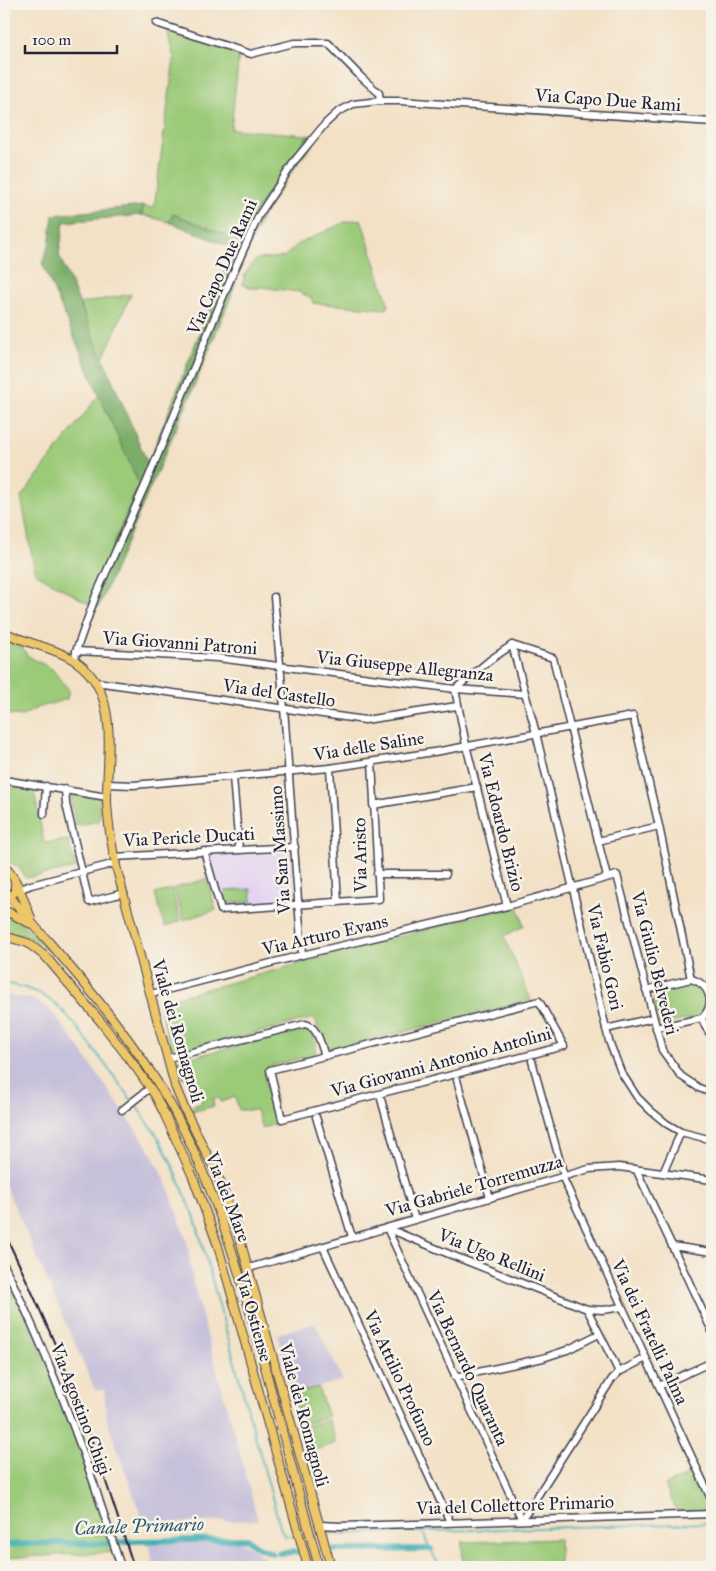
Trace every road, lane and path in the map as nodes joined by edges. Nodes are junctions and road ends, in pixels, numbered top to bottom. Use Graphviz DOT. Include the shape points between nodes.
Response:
graph roads {
  1 [pos="156,23"];
  2 [pos="380,101"];
  3 [pos="712,122"];
  4 [pos="274,597"];
  5 [pos="4,632"];
  6 [pos="512,646"];
  7 [pos="76,651"];
  8 [pos="75,661"];
  9 [pos="281,667"];
  10 [pos="96,682"];
  11 [pos="455,689"];
  12 [pos="525,694"];
  13 [pos="457,706"];
  14 [pos="284,708"];
  15 [pos="571,726"];
  16 [pos="536,733"];
  17 [pos="466,745"];
  18 [pos="372,762"];
  19 [pos="330,768"];
  20 [pos="289,773"];
  21 [pos="232,777"];
  22 [pos="4,780"];
  23 [pos="108,784"];
  24 [pos="46,786"];
  25 [pos="477,787"];
  26 [pos="65,789"];
  27 [pos="108,796"];
  28 [pos="373,805"];
  29 [pos="44,814"];
  30 [pos="659,826"];
  31 [pos="598,840"];
  32 [pos="295,847"];
  33 [pos="239,849"];
  34 [pos="204,851"];
  35 [pos="115,860"];
  36 [pos="5,868"];
  37 [pos="81,873"];
  38 [pos="377,874"];
  39 [pos="446,874"];
  40 [pos="617,875"];
  41 [pos="13,877"];
  42 [pos="607,877"];
  43 [pos="32,885"];
  44 [pos="573,888"];
  45 [pos="4,890"];
  46 [pos="124,893"];
  47 [pos="12,895"];
  48 [pos="338,902"];
  49 [pos="298,906"];
  50 [pos="507,906"];
  51 [pos="4,910"];
  52 [pos="35,926"];
  53 [pos="4,936"];
  54 [pos="302,955"];
  55 [pos="691,979"];
  56 [pos="646,990"];
  57 [pos="152,994"];
  58 [pos="653,1018"];
  59 [pos="702,1018"];
  60 [pos="656,1028"];
  61 [pos="606,1029"];
  62 [pos="712,1037"];
  63 [pos="325,1056"];
  64 [pos="168,1058"];
  65 [pos="532,1061"];
  66 [pos="457,1080"];
  67 [pos="150,1088"];
  68 [pos="712,1093"];
  69 [pos="381,1099"];
  70 [pos="122,1110"];
  71 [pos="316,1117"];
  72 [pos="681,1132"];
  73 [pos="712,1140"];
  74 [pos="636,1169"];
  75 [pos="663,1173"];
  76 [pos="563,1176"];
  77 [pos="712,1180"];
  78 [pos="490,1198"];
  79 [pos="415,1220"];
  80 [pos="387,1228"];
  81 [pos="352,1237"];
  82 [pos="672,1246"];
  83 [pos="323,1247"];
  84 [pos="712,1252"];
  85 [pos="4,1265"];
  86 [pos="249,1268"];
  87 [pos="622,1306"];
  88 [pos="587,1309"];
  89 [pos="712,1331"];
  90 [pos="599,1334"];
  91 [pos="646,1358"];
  92 [pos="712,1362"];
  93 [pos="619,1372"];
  94 [pos="455,1378"];
  95 [pos="659,1386"];
  96 [pos="712,1501"];
  97 [pos="712,1514"];
  98 [pos="522,1520"];
  99 [pos="450,1522"];
  100 [pos="319,1525"];
  101 [pos="121,1567"];
  102 [pos="308,1567"];
  103 [pos="319,1567"];
  104 [pos="331,1567"];
  1 -- 2 [label="street" via="251,54 294,43 328,44 379,93"];
  2 -- 3 [label="street, Via Capo Due Rami"];
  2 -- 7 [label="street, Via Capo Due Rami" via="353,104 325,124 296,159 258,215 96,595"];
  4 -- 9 [label="street, Via San Massimo"];
  5 -- 8 [label="main road, Viale dei Romagnoli"];
  6 -- 11 [label="street"];
  6 -- 12 [label="street, Via Fabio Gori"];
  6 -- 15 [label="street" via="553,658"];
  7 -- 8 [label="street, Via Capo Due Rami"];
  7 -- 9 [label="street, Via Giovanni Patroni" via="218,658"];
  8 -- 10 [label="main road, Viale dei Romagnoli"];
  9 -- 11 [label="street, Via Giuseppe Allegranza"];
  9 -- 14 [label="street, Via San Massimo"];
  10 -- 14 [label="street, Via del Castello"];
  10 -- 23 [label="main road, Viale dei Romagnoli" via="107,716"];
  11 -- 12 [label="street, Via Giuseppe Allegranza"];
  11 -- 13 [label="street, Via Edoardo Brizio"];
  12 -- 16 [label="street, Via Fabio Gori"];
  13 -- 14 [label="street, Via del Castello" via="365,720"];
  13 -- 17 [label="street, Via Edoardo Brizio"];
  14 -- 20 [label="street, Via San Massimo"];
  15 -- 16 [label="street, Via delle Saline"];
  15 -- 30 [label="street, Via delle Saline" via="633,716"];
  15 -- 31 [label="street"];
  16 -- 17 [label="street, Via delle Saline"];
  16 -- 44 [label="street, Via Fabio Gori"];
  17 -- 18 [label="street, Via delle Saline"];
  17 -- 25 [label="street, Via Edoardo Brizio"];
  18 -- 19 [label="street, Via delle Saline"];
  18 -- 28 [label="street, Via Aristo"];
  19 -- 20 [label="street, Via delle Saline"];
  19 -- 48 [label="street"];
  20 -- 21 [label="street, Via delle Saline"];
  20 -- 32 [label="street, Via San Massimo"];
  21 -- 23 [label="street, Via delle Saline"];
  21 -- 33 [label="street"];
  22 -- 24 [label="street"];
  23 -- 27 [label="main road, Viale dei Romagnoli"];
  24 -- 26 [label="street"];
  24 -- 29 [label="street"];
  25 -- 28 [label="street"];
  25 -- 50 [label="street, Via Edoardo Brizio"];
  26 -- 27 [label="street"];
  26 -- 37 [label="street"];
  27 -- 35 [label="main road, Viale dei Romagnoli"];
  28 -- 38 [label="street, Via Aristo"];
  30 -- 31 [label="street"];
  30 -- 55 [label="street"];
  31 -- 42 [label="street"];
  32 -- 33 [label="street, Via Pericle Ducati"];
  32 -- 49 [label="street, Via San Massimo"];
  33 -- 34 [label="street, Via Pericle Ducati"];
  34 -- 35 [label="street, Via Pericle Ducati"];
  34 -- 49 [label="street, Via Aristo" via="221,910"];
  35 -- 37 [label="street, Via Pericle Ducati"];
  35 -- 46 [label="main road, Viale dei Romagnoli"];
  36 -- 41 [label="main road"];
  37 -- 43 [label="street, Via Pericle Ducati"];
  37 -- 46 [label="street" via="88,902"];
  38 -- 39 [label="street"];
  38 -- 48 [label="street, Via Aristo" via="379,899"];
  40 -- 42 [label="street, Via Arturo Evans"];
  40 -- 56 [label="street, Via Giulio Belvederi"];
  41 -- 43 [label="street"];
  41 -- 47 [label="main road" via="16,886"];
  42 -- 44 [label="street, Via Arturo Evans"];
  43 -- 47 [label="street, Via Pericle Ducati"];
  44 -- 50 [label="street, Via Arturo Evans"];
  44 -- 61 [label="street, Via Fabio Gori"];
  45 -- 47 [label="main road, Via del Mare"];
  46 -- 57 [label="main road, Viale dei Romagnoli"];
  47 -- 52 [label="main road, Via del Mare"];
  47 -- 52 [label="main road" via="24,903"];
  48 -- 49 [label="street, Via Aristo"];
  49 -- 54 [label="street, Via San Massimo"];
  50 -- 54 [label="street, Via Arturo Evans"];
  51 -- 52 [label="main road"];
  52 -- 103 [label="main road, Via del Mare" via="88,987 148,1068 202,1170 223,1221 249,1306"];
  53 -- 67 [label="main road, Via Ostiense" via="28,943 46,957 101,1022"];
  54 -- 57 [label="street, Via Arturo Evans"];
  55 -- 56 [label="street"];
  55 -- 59 [label="street" via="704,985 711,997 710,1008"];
  56 -- 58 [label="street, Via Giulio Belvederi"];
  57 -- 64 [label="main road, Viale dei Romagnoli"];
  58 -- 60 [label="street, Via Giulio Belvederi"];
  58 -- 61 [label="street"];
  59 -- 60 [label="street"];
  59 -- 62 [label="street"];
  60 -- 68 [label="street, Via Giulio Belvederi" via="662,1050 681,1076"];
  61 -- 72 [label="street, Via Fabio Gori" via="621,1072 637,1097"];
  63 -- 63 [label="street, Via Giovanni Antonio Antolini" via="270,1070 282,1119 564,1046 539,1001"];
  63 -- 64 [label="street, Via Giovanni Antonio Antolini" via="314,1028 305,1024"];
  64 -- 86 [label="main road, Viale dei Romagnoli" via="182,1104 224,1192"];
  65 -- 76 [label="street, Via dei Fratelli Palma"];
  66 -- 78 [label="street"];
  67 -- 70 [label="street"];
  67 -- 102 [label="main road, Via Ostiense" via="194,1177 218,1246"];
  69 -- 79 [label="street"];
  71 -- 81 [label="street"];
  72 -- 73 [label="street, Via Fabio Gori"];
  72 -- 75 [label="street"];
  74 -- 75 [label="street, Via Gabriele Torremuzza"];
  74 -- 76 [label="street, Via Gabriele Torremuzza" via="601,1167"];
  74 -- 82 [label="street"];
  75 -- 77 [label="street, Via Gabriele Torremuzza"];
  76 -- 78 [label="street, Via Gabriele Torremuzza"];
  76 -- 87 [label="street, Via dei Fratelli Palma"];
  78 -- 79 [label="street, Via Gabriele Torremuzza"];
  79 -- 80 [label="street, Via Gabriele Torremuzza"];
  80 -- 81 [label="street, Via Gabriele Torremuzza"];
  80 -- 88 [label="street, Via Ugo Rellini"];
  80 -- 94 [label="street, Via Bernardo Quaranta"];
  81 -- 83 [label="street, Via Gabriele Torremuzza"];
  82 -- 84 [label="street"];
  82 -- 89 [label="street"];
  83 -- 86 [label="street, Via Gabriele Torremuzza"];
  83 -- 99 [label="street, Via Attilio Profumo"];
  85 -- 101 [label="street, Via Agostino Chigi" via="66,1408"];
  86 -- 100 [label="main road, Viale dei Romagnoli"];
  87 -- 88 [label="street"];
  87 -- 91 [label="street, Via dei Fratelli Palma"];
  88 -- 90 [label="street"];
  90 -- 93 [label="street"];
  90 -- 94 [label="street" via="543,1358"];
  91 -- 93 [label="street"];
  91 -- 95 [label="street, Via dei Fratelli Palma"];
  92 -- 95 [label="street"];
  93 -- 98 [label="street"];
  94 -- 98 [label="street, Via Bernardo Quaranta"];
  95 -- 96 [label="street, Via dei Fratelli Palma"];
  97 -- 98 [label="street, Via del Collettore Primario"];
  98 -- 99 [label="street, Via del Collettore Primario"];
  99 -- 100 [label="street, Via del Collettore Primario"];
  100 -- 104 [label="main road, Viale dei Romagnoli"];
}
